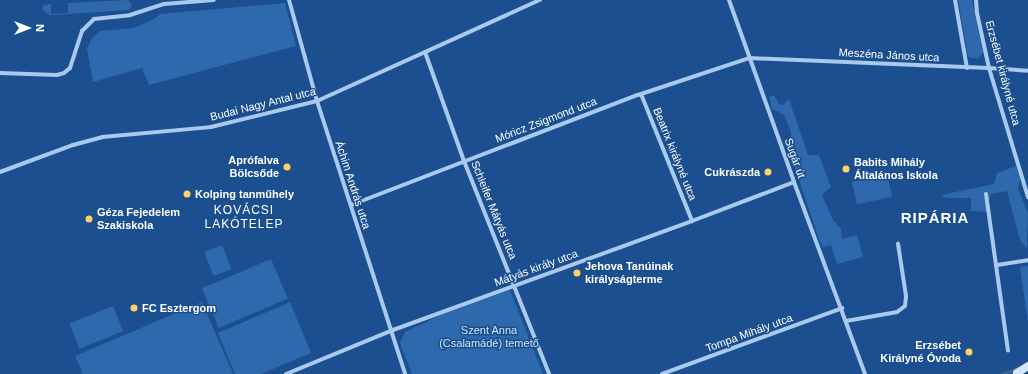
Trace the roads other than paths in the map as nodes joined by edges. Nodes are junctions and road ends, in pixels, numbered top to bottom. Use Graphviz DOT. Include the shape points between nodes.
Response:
graph roads {
  1 [pos="214,0"];
  2 [pos="289,0"];
  3 [pos="540,0"];
  4 [pos="729,0"];
  5 [pos="955,0"];
  6 [pos="976,0"];
  7 [pos="425,52"];
  8 [pos="749,58"];
  9 [pos="966,68"];
  10 [pos="990,68"];
  11 [pos="1028,71"];
  12 [pos="0,73"];
  13 [pos="641,94"];
  14 [pos="317,101"];
  15 [pos="464,161"];
  16 [pos="0,172"];
  17 [pos="794,182"];
  18 [pos="986,194"];
  19 [pos="1028,197"];
  20 [pos="351,205"];
  21 [pos="692,221"];
  22 [pos="898,244"];
  23 [pos="1028,260"];
  24 [pos="997,265"];
  25 [pos="514,285"];
  26 [pos="842,308"];
  27 [pos="846,321"];
  28 [pos="391,331"];
  29 [pos="1008,350"];
  30 [pos="1028,366"];
  31 [pos="1028,369"];
  32 [pos="286,374"];
  33 [pos="405,374"];
  34 [pos="549,374"];
  35 [pos="662,374"];
  36 [pos="865,374"];
  37 [pos="1016,374"];
  1 -- 12 [label="street" via="164,4 130,15 94,19 80,35 70,68 64,73"];
  2 -- 14 [label="street, Áchim András utca"];
  3 -- 7 [label="street, Budai Nagy Antal utca"];
  4 -- 8 [label="street, Sugár út"];
  5 -- 9 [label="street"];
  6 -- 10 [label="street, Erzsébet királyné utca"];
  7 -- 14 [label="street, Budai Nagy Antal utca"];
  7 -- 15 [label="street, Schleifer Mátyás utca"];
  8 -- 9 [label="street, Meszéna János utca"];
  8 -- 13 [label="street, Móricz Zsigmond utca"];
  8 -- 17 [label="street, Sugár út"];
  9 -- 10 [label="street, Meszéna János utca"];
  10 -- 11 [label="street, Meszéna János utca"];
  10 -- 19 [label="street, Erzsébet királyné utca"];
  13 -- 15 [label="street, Móricz Zsigmond utca"];
  13 -- 21 [label="street, Beatrix királyné utca"];
  14 -- 16 [label="street, Budai Nagy Antal utca" via="211,127 102,137"];
  14 -- 20 [label="street, Áchim András utca"];
  15 -- 20 [label="street, Móricz Zsigmond utca"];
  15 -- 25 [label="street, Schleifer Mátyás utca"];
  17 -- 21 [label="street, Mátyás király utca"];
  17 -- 26 [label="street, Sugár út"];
  18 -- 24 [label="street"];
  20 -- 28 [label="street, Áchim András utca"];
  21 -- 25 [label="street, Mátyás király utca"];
  22 -- 27 [label="street" via="906,296 905,306 897,312"];
  23 -- 24 [label="street"];
  24 -- 29 [label="street"];
  25 -- 28 [label="street, Mátyás király utca"];
  25 -- 34 [label="street, Schleifer Mátyás utca"];
  26 -- 27 [label="street, Sugár út"];
  26 -- 35 [label="street, Tompa Mihály utca"];
  27 -- 36 [label="street, Sugár út"];
  28 -- 32 [label="street, Mátyás király utca"];
  28 -- 33 [label="street, Áchim András utca"];
  30 -- 37 [label="main road"];
  31 -- 37 [label="main road"];
}
